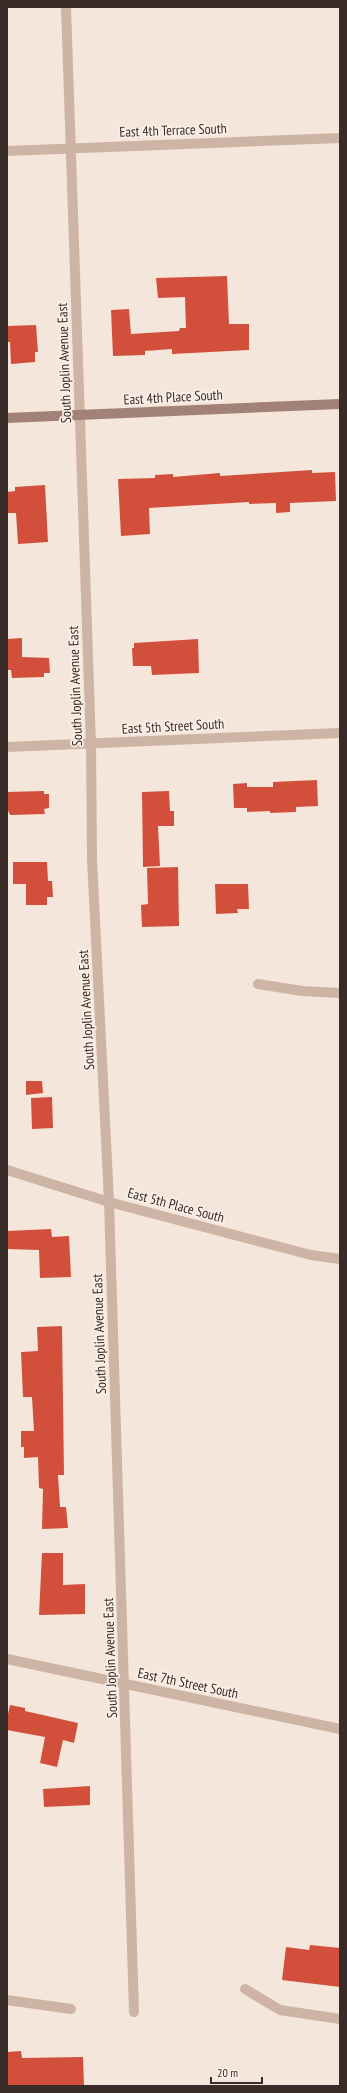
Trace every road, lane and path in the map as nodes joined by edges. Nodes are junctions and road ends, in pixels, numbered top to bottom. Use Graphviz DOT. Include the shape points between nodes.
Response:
graph roads {
  1 [pos="66,7"];
  2 [pos="340,138"];
  3 [pos="71,149"];
  4 [pos="7,151"];
  5 [pos="340,404"];
  6 [pos="80,415"];
  7 [pos="7,418"];
  8 [pos="340,732"];
  9 [pos="91,744"];
  10 [pos="7,748"];
  11 [pos="258,984"];
  12 [pos="340,992"];
  13 [pos="7,1170"];
  14 [pos="109,1202"];
  15 [pos="340,1259"];
  16 [pos="7,1658"];
  17 [pos="125,1684"];
  18 [pos="340,1729"];
  19 [pos="245,1989"];
  20 [pos="7,2000"];
  21 [pos="71,2009"];
  22 [pos="134,2012"];
  23 [pos="340,2019"];
  1 -- 3 [label="street, South Joplin Avenue East"];
  2 -- 3 [label="street, East 4th Terrace South"];
  3 -- 4 [label="street, East 4th Terrace South"];
  3 -- 6 [label="street, South Joplin Avenue East"];
  5 -- 6 [label="street, East 4th Place South"];
  6 -- 7 [label="street, East 4th Place South"];
  6 -- 9 [label="street, South Joplin Avenue East"];
  8 -- 9 [label="street, East 5th Street South"];
  9 -- 10 [label="street, East 5th Street South"];
  9 -- 14 [label="street, South Joplin Avenue East" via="93,866"];
  11 -- 12 [label="street"];
  13 -- 14 [label="street, East 5th Place South"];
  14 -- 15 [label="street, East 5th Place South" via="311,1255"];
  14 -- 17 [label="street, South Joplin Avenue East"];
  16 -- 17 [label="street, East 7th Street South"];
  17 -- 18 [label="street, East 7th Street South"];
  17 -- 22 [label="street, South Joplin Avenue East"];
  19 -- 23 [label="street" via="280,2010"];
  20 -- 21 [label="street"];
}
